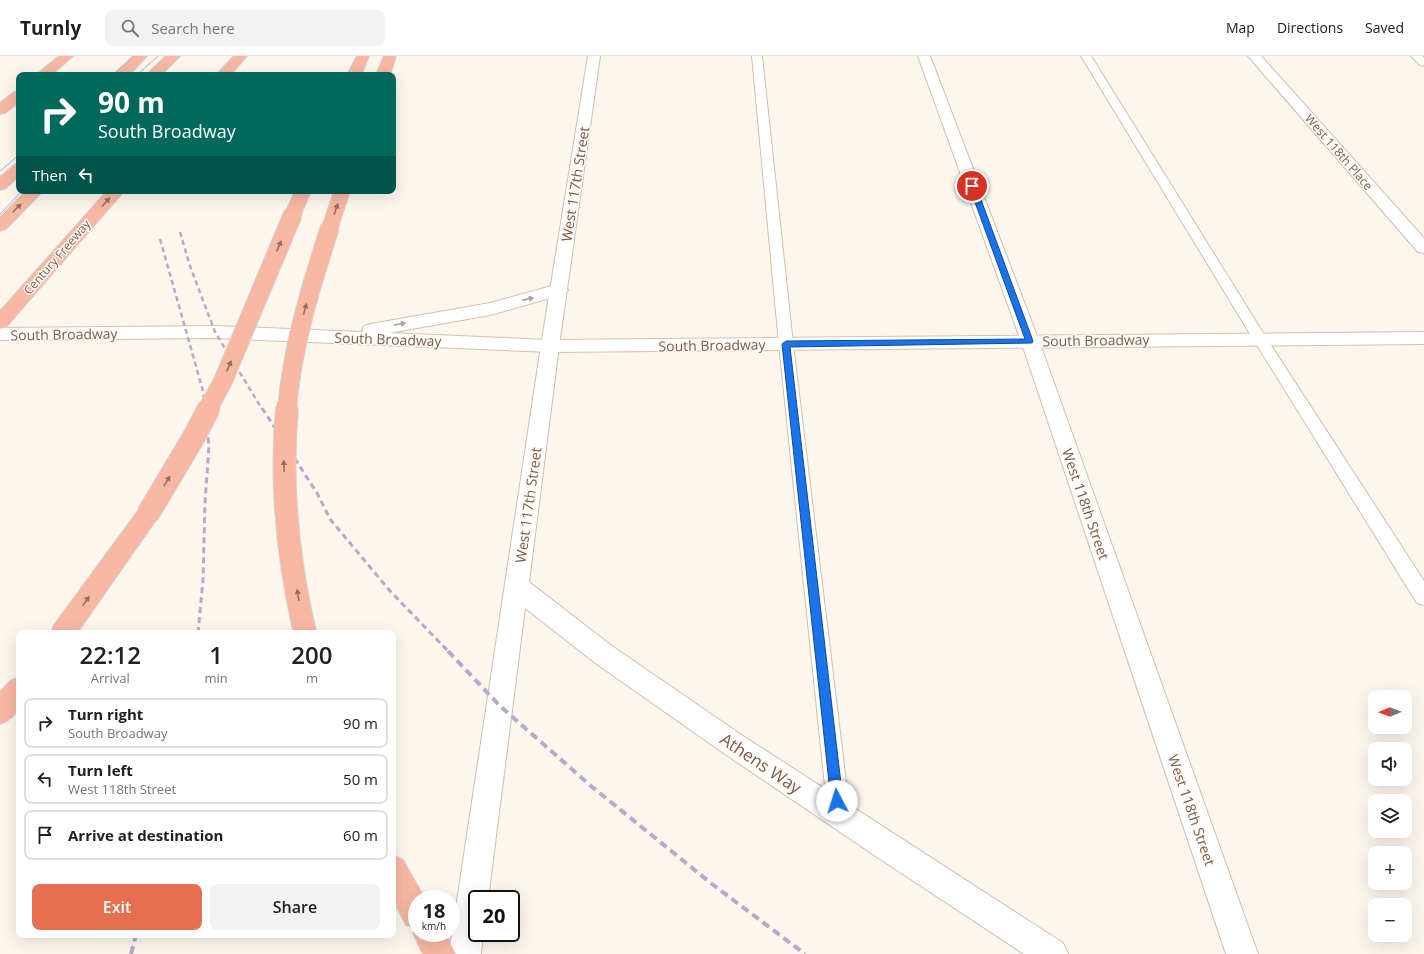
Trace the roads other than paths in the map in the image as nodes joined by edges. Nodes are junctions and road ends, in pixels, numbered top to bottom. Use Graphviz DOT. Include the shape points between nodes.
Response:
graph roads {
  1 [pos="67,56"];
  2 [pos="141,56"];
  3 [pos="174,56"];
  4 [pos="241,56"];
  5 [pos="363,56"];
  6 [pos="390,56"];
  7 [pos="594,56"];
  8 [pos="757,56"];
  9 [pos="924,56"];
  10 [pos="1086,56"];
  11 [pos="1254,56"];
  12 [pos="1416,56"];
  13 [pos="1424,63"];
  14 [pos="47,72"];
  15 [pos="124,72"];
  16 [pos="156,72"];
  17 [pos="226,72"];
  18 [pos="355,72"];
  19 [pos="384,72"];
  20 [pos="16,97"];
  21 [pos="0,110"];
  22 [pos="16,171"];
  23 [pos="0,185"];
  24 [pos="32,194"];
  25 [pos="113,194"];
  26 [pos="302,194"];
  27 [pos="341,194"];
  28 [pos="0,226"];
  29 [pos="1424,248"];
  30 [pos="559,290"];
  31 [pos="0,323"];
  32 [pos="0,334"];
  33 [pos="334,337"];
  34 [pos="1424,338"];
  35 [pos="1260,339"];
  36 [pos="1030,341"];
  37 [pos="786,344"];
  38 [pos="550,346"];
  39 [pos="517,587"];
  40 [pos="1424,597"];
  41 [pos="65,630"];
  42 [pos="304,630"];
  43 [pos="16,692"];
  44 [pos="0,712"];
  45 [pos="838,815"];
  46 [pos="396,876"];
  47 [pos="408,898"];
  48 [pos="433,942"];
  49 [pos="440,954"];
  50 [pos="465,954"];
  51 [pos="1052,954"];
  52 [pos="1242,954"];
  1 -- 14 [label="highway"];
  2 -- 15 [label="highway"];
  3 -- 16 [label="highway"];
  4 -- 17 [label="highway"];
  5 -- 18 [label="highway"];
  6 -- 19 [label="highway"];
  7 -- 30 [label="street, West 117th Street"];
  8 -- 37 [label="lane"];
  9 -- 36 [label="street, West 118th Street"];
  10 -- 35 [label="lane"];
  11 -- 29 [label="street, West 118th Place"];
  12 -- 13 [label="lane"];
  20 -- 21 [label="highway"];
  22 -- 23 [label="highway"];
  28 -- 24 [label="highway, one-way"];
  31 -- 25 [label="highway, Century Freeway, one-way"];
  41 -- 26 [label="highway, one-way, bridge" via="148,514 195,435 223,381"];
  42 -- 27 [label="highway, one-way, bridge" via="287,521 285,428 292,373 303,319"];
  33 -- 30 [label="street, one-way" via="490,308"];
  30 -- 38 [label="street, West 117th Street"];
  32 -- 33 [label="street, South Broadway" via="215,332"];
  33 -- 38 [label="street, South Broadway"];
  34 -- 35 [label="street, South Broadway"];
  35 -- 36 [label="street, South Broadway"];
  35 -- 40 [label="lane"];
  36 -- 37 [label="street, South Broadway"];
  36 -- 52 [label="street, West 118th Street"];
  37 -- 38 [label="street, South Broadway"];
  37 -- 45 [label="lane"];
  38 -- 39 [label="street, West 117th Street"];
  39 -- 45 [label="street, Athens Way" via="603,654"];
  39 -- 50 [label="street, West 117th Street"];
  43 -- 44 [label="highway"];
  45 -- 51 [label="street, Athens Way"];
  46 -- 47 [label="highway"];
  48 -- 49 [label="highway"];
}
